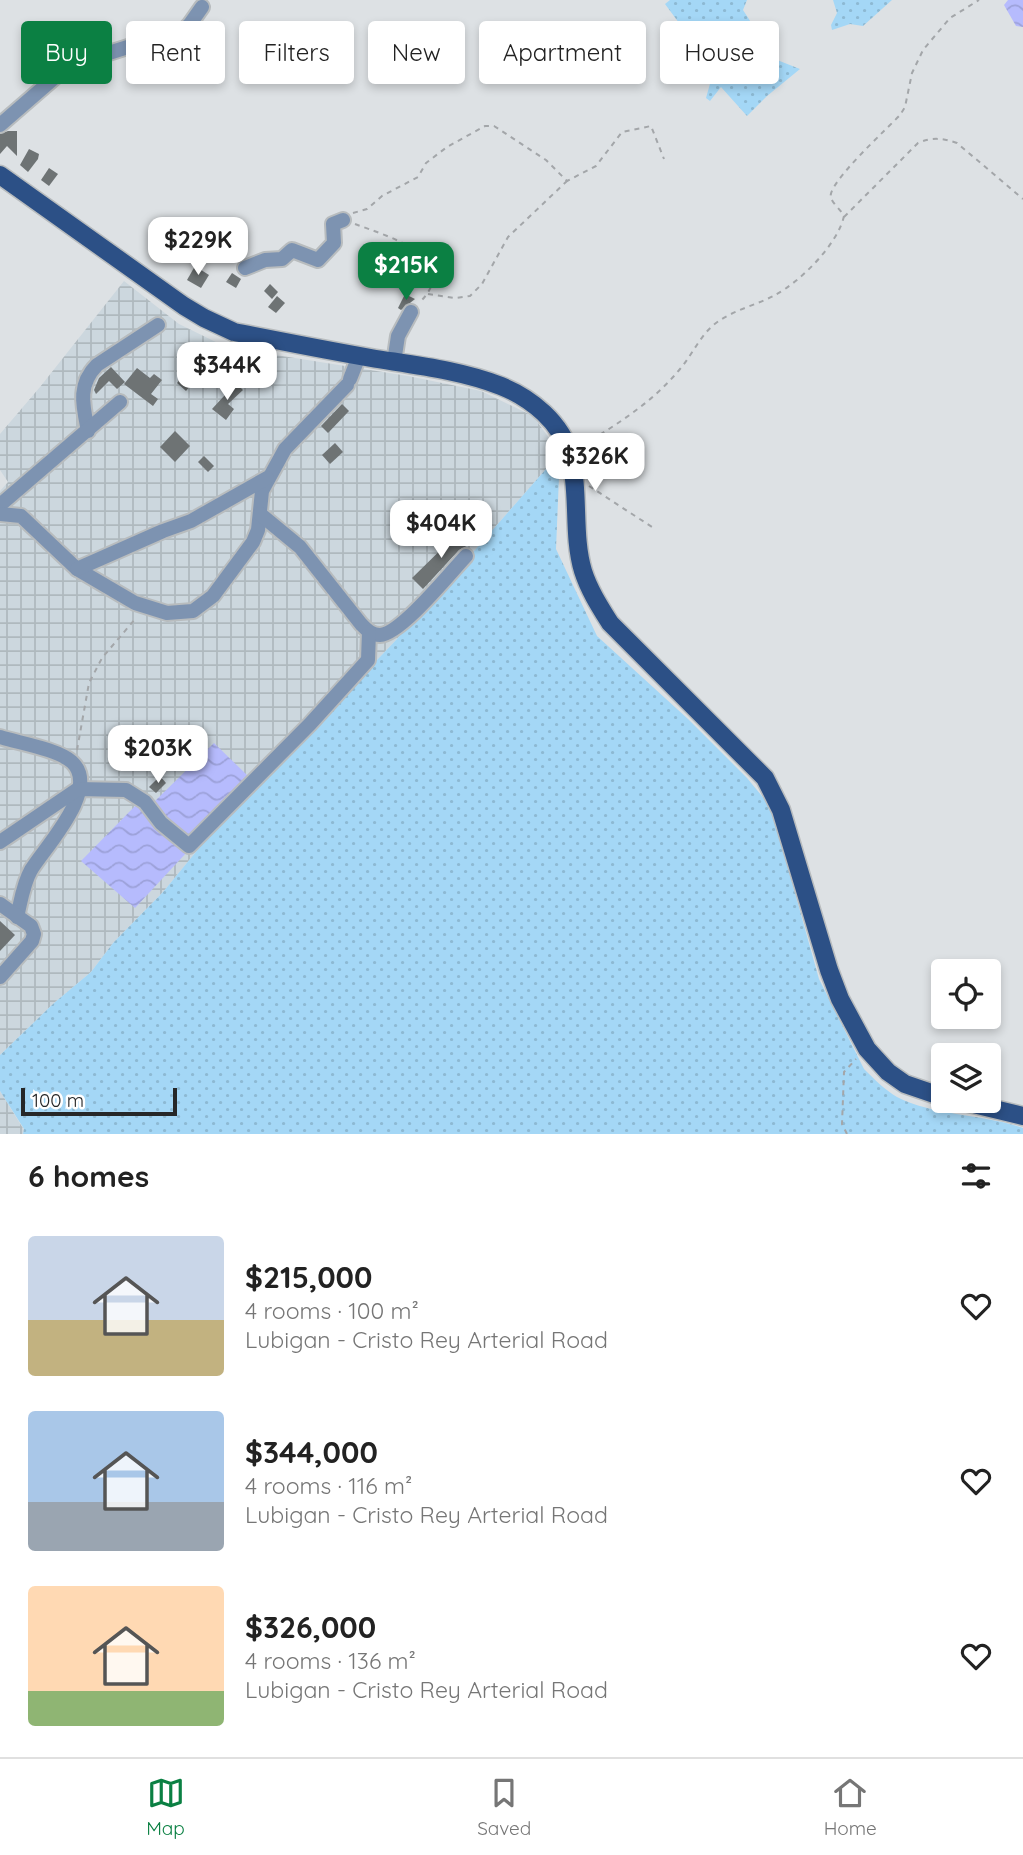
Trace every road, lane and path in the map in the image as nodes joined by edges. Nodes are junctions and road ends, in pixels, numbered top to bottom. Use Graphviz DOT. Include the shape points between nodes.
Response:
graph roads {
  1 [pos="979,0"];
  2 [pos="202,7"];
  3 [pos="0,125"];
  4 [pos="664,159"];
  5 [pos="0,175"];
  6 [pos="567,181"];
  7 [pos="1023,199"];
  8 [pos="844,218"];
  9 [pos="343,220"];
  10 [pos="245,268"];
  11 [pos="428,294"];
  12 [pos="411,312"];
  13 [pos="158,325"];
  14 [pos="359,356"];
  15 [pos="394,362"];
  16 [pos="120,402"];
  17 [pos="88,431"];
  18 [pos="570,453"];
  19 [pos="574,475"];
  20 [pos="267,478"];
  21 [pos="19,489"];
  22 [pos="0,505"];
  23 [pos="0,514"];
  24 [pos="260,514"];
  25 [pos="21,516"];
  26 [pos="652,527"];
  27 [pos="466,556"];
  28 [pos="77,569"];
  29 [pos="146,607"];
  30 [pos="369,632"];
  31 [pos="0,737"];
  32 [pos="74,765"];
  33 [pos="78,789"];
  34 [pos="0,842"];
  35 [pos="0,904"];
  36 [pos="17,917"];
  37 [pos="0,977"];
  38 [pos="867,1049"];
  39 [pos="931,1093"];
  40 [pos="1001,1111"];
  41 [pos="1023,1116"];
  42 [pos="847,1134"];
  1 -- 8 [label="path" via="950,18 923,50 900,115 831,190"];
  2 -- 3 [label="street" via="179,34 68,66"];
  4 -- 6 [label="path" via="651,126 622,132 596,166"];
  5 -- 14 [label="main road" via="217,326"];
  6 -- 9 [label="path" via="547,160 494,126 485,126 436,155 418,177"];
  6 -- 11 [label="path" via="508,237 482,284 470,296"];
  7 -- 8 [label="path" via="957,144 926,139"];
  8 -- 18 [label="path" via="829,245 805,272 778,294 717,321 681,369 643,405"];
  9 -- 10 [label="street" via="334,224 334,243 318,260 292,250 282,259"];
  9 -- 11 [label="path" via="408,244 431,267 434,279"];
  11 -- 12 [label="path"];
  12 -- 15 [label="street" via="398,336"];
  13 -- 17 [label="street" via="90,372 82,398"];
  14 -- 15 [label="main road"];
  14 -- 20 [label="street" via="349,382 285,449"];
  15 -- 18 [label="main road" via="461,375 523,397 543,411"];
  16 -- 17 [label="street"];
  17 -- 21 [label="street"];
  18 -- 19 [label="main road"];
  19 -- 26 [label="path"];
  19 -- 38 [label="main road" via="579,552 597,602 610,623 765,778 781,810 829,970"];
  20 -- 24 [label="street"];
  20 -- 28 [label="street" via="191,522"];
  21 -- 22 [label="street"];
  21 -- 25 [label="street"];
  23 -- 25 [label="street"];
  24 -- 29 [label="street" via="253,542 203,606 183,614"];
  24 -- 30 [label="street" via="300,547"];
  25 -- 28 [label="street"];
  27 -- 30 [label="street" via="400,626 382,635"];
  28 -- 29 [label="street"];
  29 -- 32 [label="path" via="109,649 89,683"];
  30 -- 33 [label="street" via="368,660 189,846 161,823 145,802 126,790"];
  31 -- 32 [label="street" via="58,754"];
  32 -- 33 [label="street"];
  33 -- 34 [label="street"];
  33 -- 36 [label="street" via="64,826 25,881"];
  35 -- 36 [label="street"];
  36 -- 37 [label="street" via="31,926 32,942"];
  38 -- 39 [label="main road" via="905,1084"];
  38 -- 42 [label="path" via="844,1072 842,1124"];
  40 -- 41 [label="main road"];
}
